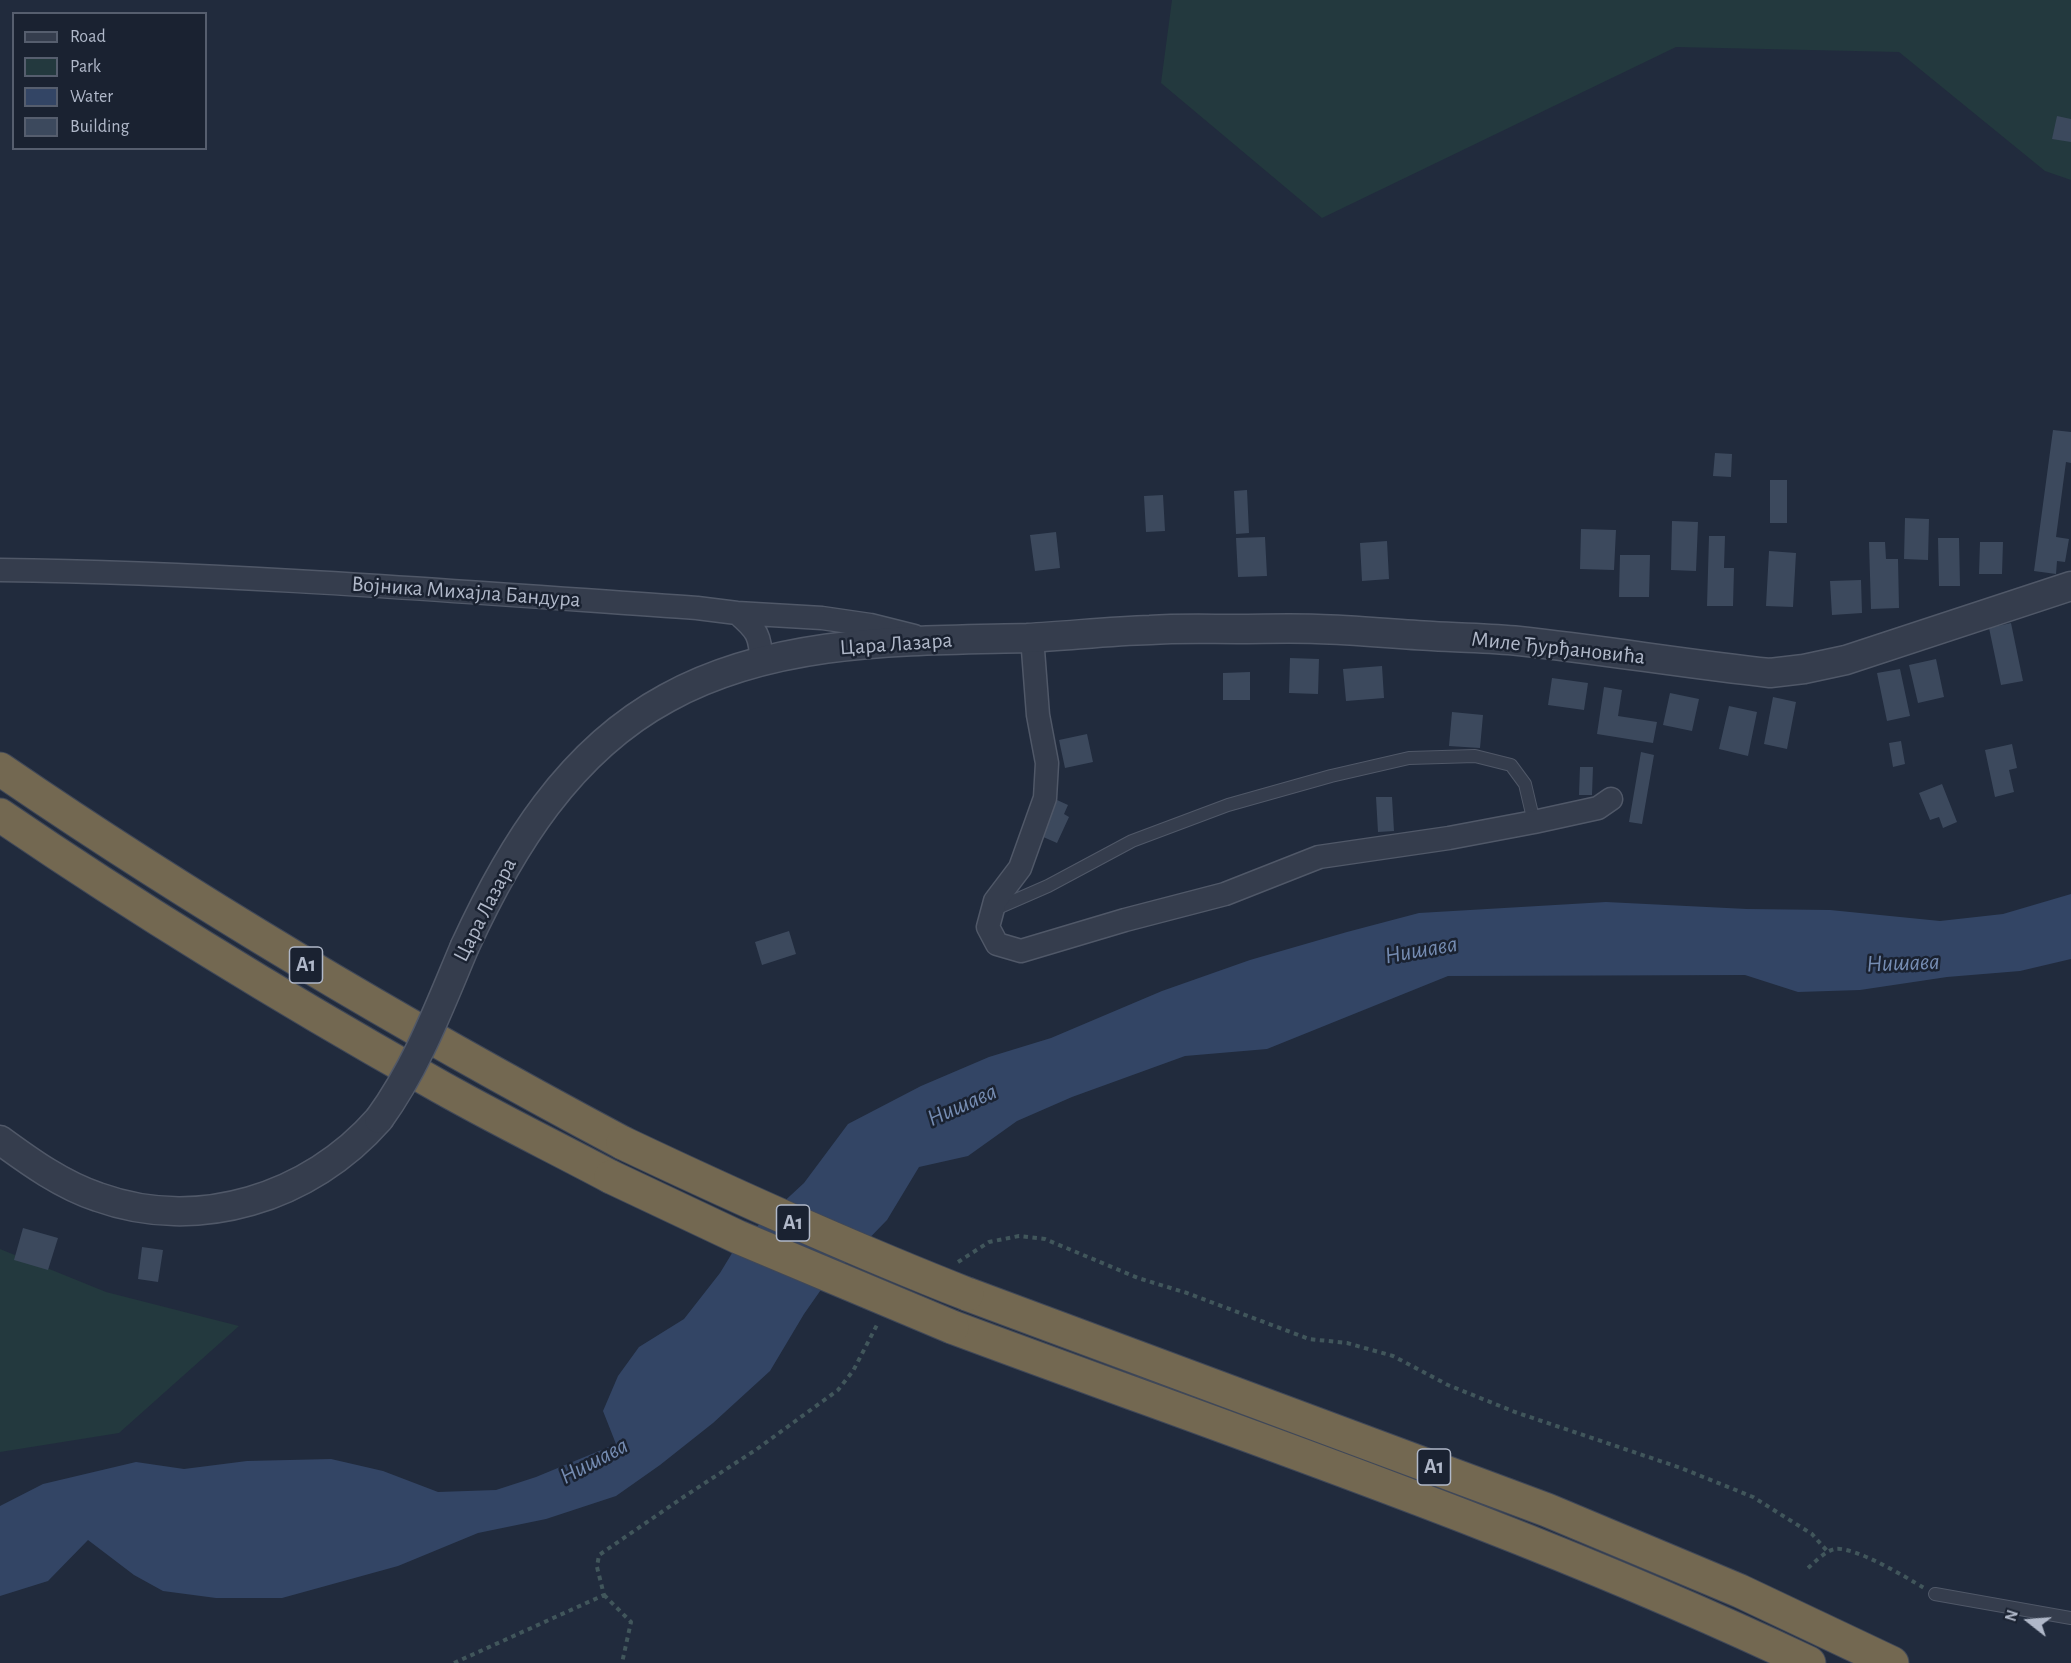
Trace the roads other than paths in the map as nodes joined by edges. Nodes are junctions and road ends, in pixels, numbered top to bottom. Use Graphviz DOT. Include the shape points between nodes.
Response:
graph roads {
  1 [pos="0,570"];
  2 [pos="2071,586"];
  3 [pos="737,614"];
  4 [pos="1032,637"];
  5 [pos="930,640"];
  6 [pos="761,662"];
  7 [pos="0,769"];
  8 [pos="1611,800"];
  9 [pos="0,815"];
  10 [pos="1534,822"];
  11 [pos="992,911"];
  12 [pos="0,1140"];
  13 [pos="1935,1594"];
  14 [pos="2071,1618"];
  15 [pos="1809,1663"];
  16 [pos="1892,1663"];
  1 -- 3 [label="street, Војника Михајла Бандура" via="120,572 373,586"];
  2 -- 4 [label="street, Миле Ђурђановића" via="1846,660 1770,673 1517,641 1313,628 1151,629"];
  3 -- 5 [label="street, Војника Михајла Бандура" via="822,618"];
  3 -- 6 [label="street" via="755,628"];
  4 -- 5 [label="street, Цара Лазара"];
  4 -- 11 [label="street" via="1038,715 1047,763 1045,798 1020,868"];
  5 -- 6 [label="street, Цара Лазара" via="844,647"];
  6 -- 12 [label="street, Цара Лазара, bridge" via="667,698 614,733 563,784 530,827 491,892 422,1047 398,1091 379,1119 348,1150 308,1178 232,1207 150,1210 96,1197 37,1167"];
  7 -- 16 [label="highway, A1, bridge" via="251,932 431,1039 623,1143 736,1197 967,1294 1547,1510 1740,1591"];
  8 -- 10 [label="street" via="1598,808"];
  9 -- 15 [label="highway, A1, bridge" via="140,909 430,1081 611,1177 758,1246 952,1327 1489,1525 1641,1587"];
  10 -- 11 [label="street" via="1319,857 1225,894 1021,951 997,944 988,927"];
  10 -- 11 [label="lane" via="1525,784 1511,765 1475,756 1409,759 1228,805 1132,841"];
  13 -- 14 [label="lane"];
}
